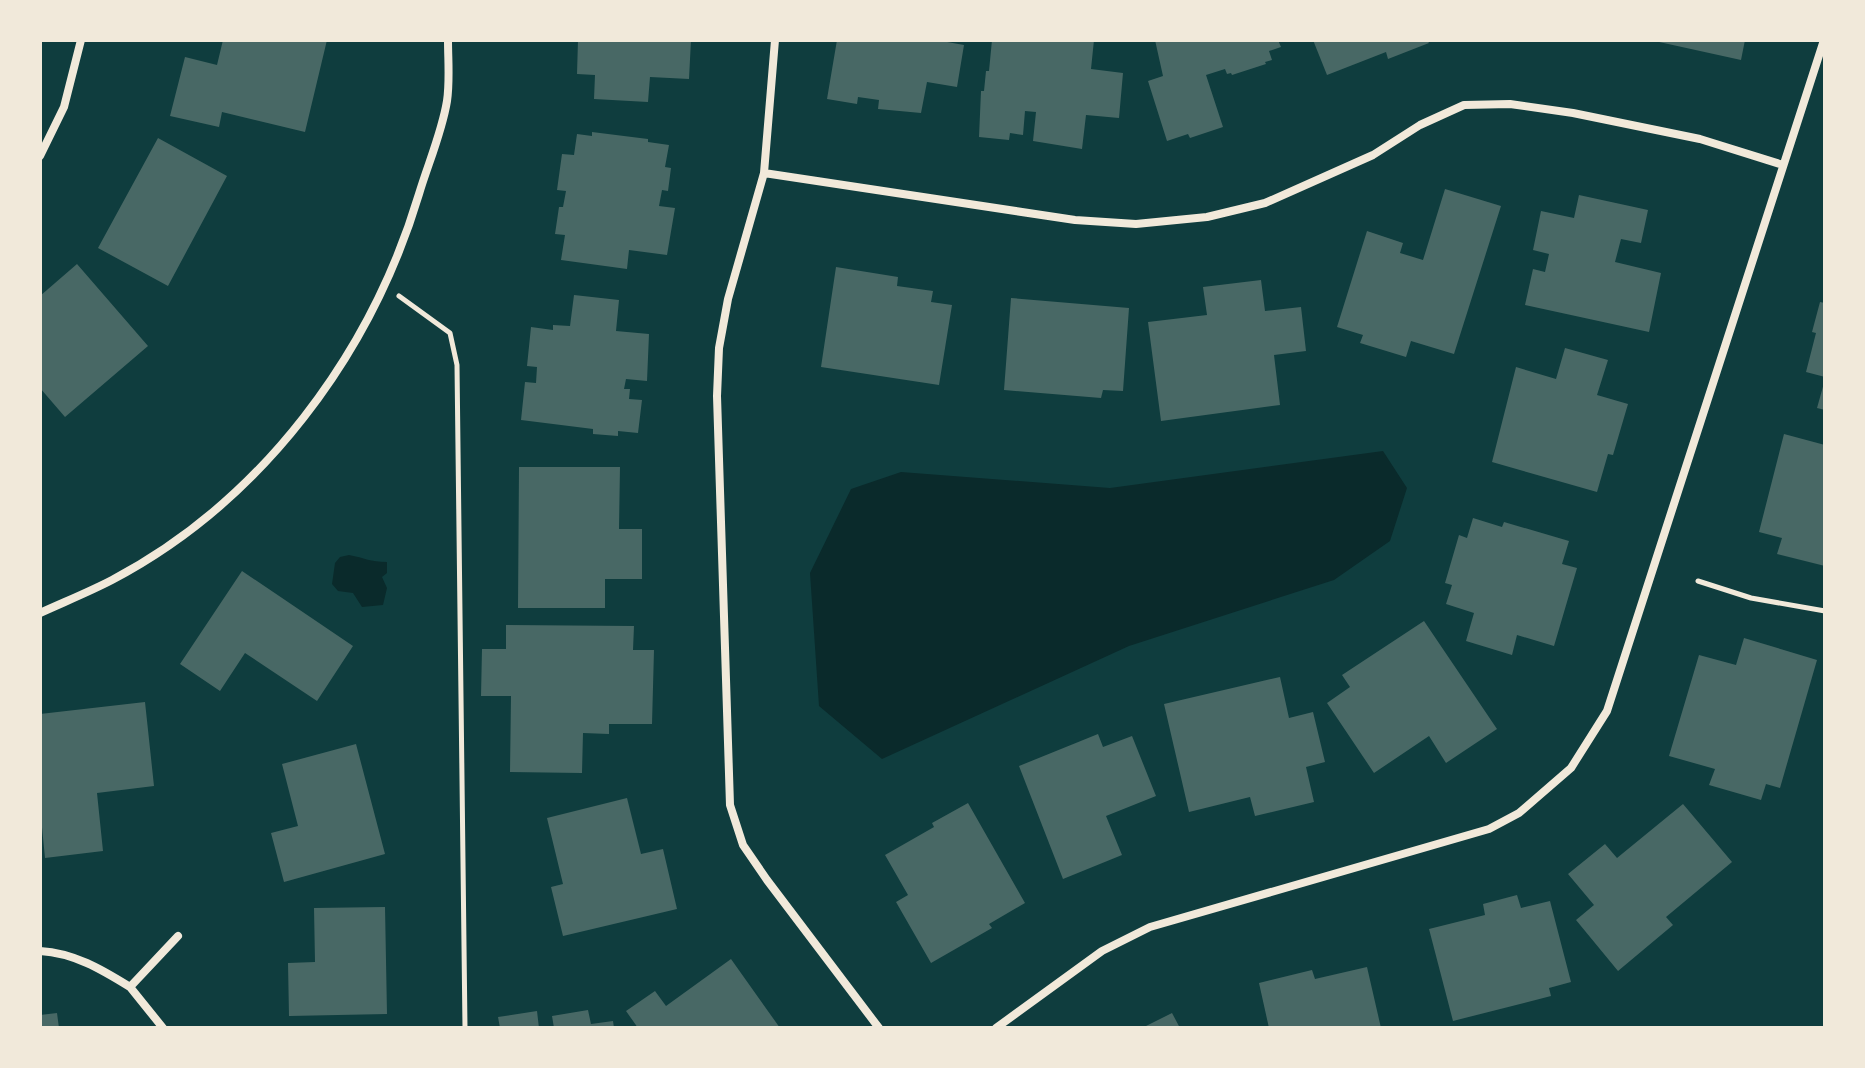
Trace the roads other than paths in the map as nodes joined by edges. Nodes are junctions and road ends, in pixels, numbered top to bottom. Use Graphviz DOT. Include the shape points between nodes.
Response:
graph roads {
  1 [pos="81,40"];
  2 [pos="448,40"];
  3 [pos="775,40"];
  4 [pos="1824,40"];
  5 [pos="40,156"];
  6 [pos="1783,165"];
  7 [pos="764,173"];
  8 [pos="40,613"];
  9 [pos="178,936"];
  10 [pos="40,951"];
  11 [pos="130,987"];
  12 [pos="163,1028"];
  13 [pos="879,1028"];
  14 [pos="996,1028"];
  1 -- 5 [label="street" via="64,107"];
  2 -- 8 [label="street" via="447,101 407,234 347,357 309,412 206,517 112,579"];
  3 -- 7 [label="street"];
  4 -- 6 [label="street"];
  6 -- 7 [label="street" via="1700,139 1510,104 1464,105 1373,155 1265,203 1151,223 1075,220"];
  6 -- 14 [label="street" via="1607,711 1571,768 1519,813 1489,829 1150,927 1102,951"];
  7 -- 13 [label="street" via="719,348 730,805 751,857"];
  9 -- 11 [label="street"];
  10 -- 11 [label="street" via="62,952"];
  11 -- 12 [label="street"];
}
